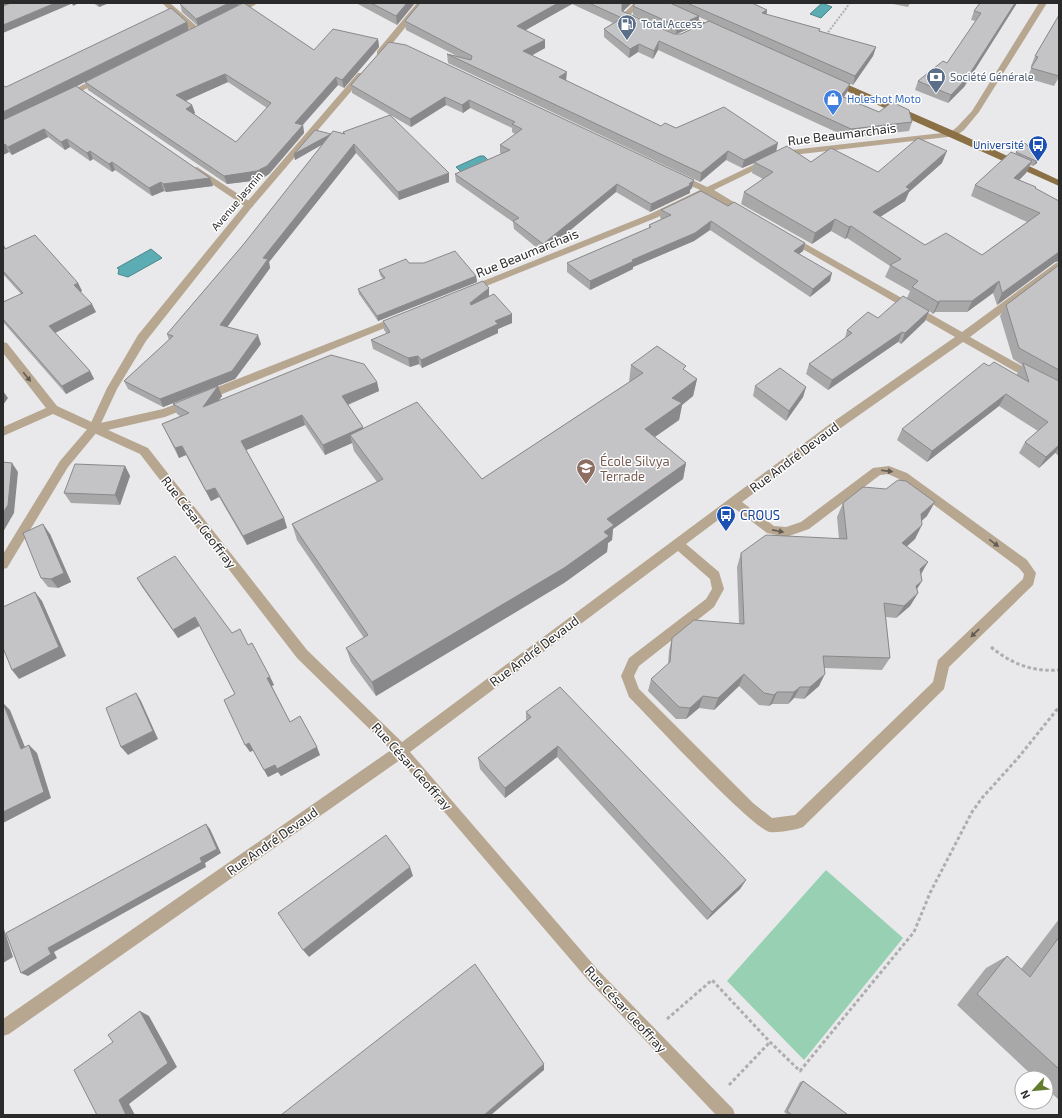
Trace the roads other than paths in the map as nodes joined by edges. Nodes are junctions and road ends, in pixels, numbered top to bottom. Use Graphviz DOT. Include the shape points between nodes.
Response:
graph roads {
  1 [pos="166,3"];
  2 [pos="254,3"];
  3 [pos="420,3"];
  4 [pos="638,3"];
  5 [pos="657,3"];
  6 [pos="1043,3"];
  7 [pos="226,17"];
  8 [pos="647,26"];
  9 [pos="707,26"];
  10 [pos="696,30"];
  11 [pos="197,31"];
  12 [pos="728,35"];
  13 [pos="376,59"];
  14 [pos="365,70"];
  15 [pos="107,76"];
  16 [pos="826,78"];
  17 [pos="58,100"];
  18 [pos="953,134"];
  19 [pos="190,165"];
  20 [pos="671,173"];
  21 [pos="1059,183"];
  22 [pos="707,190"];
  23 [pos="249,205"];
  24 [pos="755,218"];
  25 [pos="783,234"];
  26 [pos="1059,265"];
  27 [pos="464,292"];
  28 [pos="405,316"];
  29 [pos="963,337"];
  30 [pos="3,346"];
  31 [pos="1059,392"];
  32 [pos="54,410"];
  33 [pos="92,429"];
  34 [pos="3,432"];
  35 [pos="734,502"];
  36 [pos="678,544"];
  37 [pos="3,564"];
  38 [pos="401,750"];
  39 [pos="3,1028"];
  40 [pos="727,1115"];
  1 -- 11 [label="street"];
  2 -- 7 [label="street"];
  3 -- 13 [label="street" via="394,43"];
  4 -- 8 [label="street" via="625,16"];
  5 -- 9 [label="main road"];
  6 -- 18 [label="street" via="975,112"];
  9 -- 10 [label="street"];
  9 -- 12 [label="main road"];
  14 -- 23 [label="street, Avenue Jasmin"];
  15 -- 17 [label="street" via="82,92"];
  16 -- 18 [label="main road"];
  18 -- 21 [label="main road"];
  18 -- 22 [label="street, Rue Beaumarchais" via="782,154"];
  19 -- 23 [label="street"];
  20 -- 22 [label="street"];
  22 -- 24 [label="street"];
  22 -- 27 [label="street, Rue Beaumarchais" via="653,216"];
  23 -- 33 [label="street, Avenue Jasmin" via="142,338 112,388"];
  25 -- 29 [label="street"];
  26 -- 29 [label="street, Rue André Devaud"];
  28 -- 33 [label="street" via="165,413"];
  29 -- 31 [label="street"];
  29 -- 35 [label="street, Rue André Devaud" via="834,427"];
  30 -- 32 [label="street, one-way"];
  32 -- 33 [label="street, Rue César Geoffray"];
  32 -- 34 [label="street"];
  33 -- 37 [label="street, Avenue Jasmin" via="64,464"];
  33 -- 38 [label="street, Rue César Geoffray" via="144,451 302,654"];
  35 -- 36 [label="street, Rue André Devaud"];
  35 -- 36 [label="street, one-way" via="771,530 786,532 805,526 877,470 889,470 903,476 1023,564 1030,572 1029,581 943,664 939,685 798,822 770,824 748,808 634,693 627,676 634,662 710,603 718,589 716,576"];
  36 -- 38 [label="street, Rue André Devaud"];
  38 -- 39 [label="street, Rue André Devaud"];
  38 -- 40 [label="street, Rue César Geoffray" via="592,975"];
}
